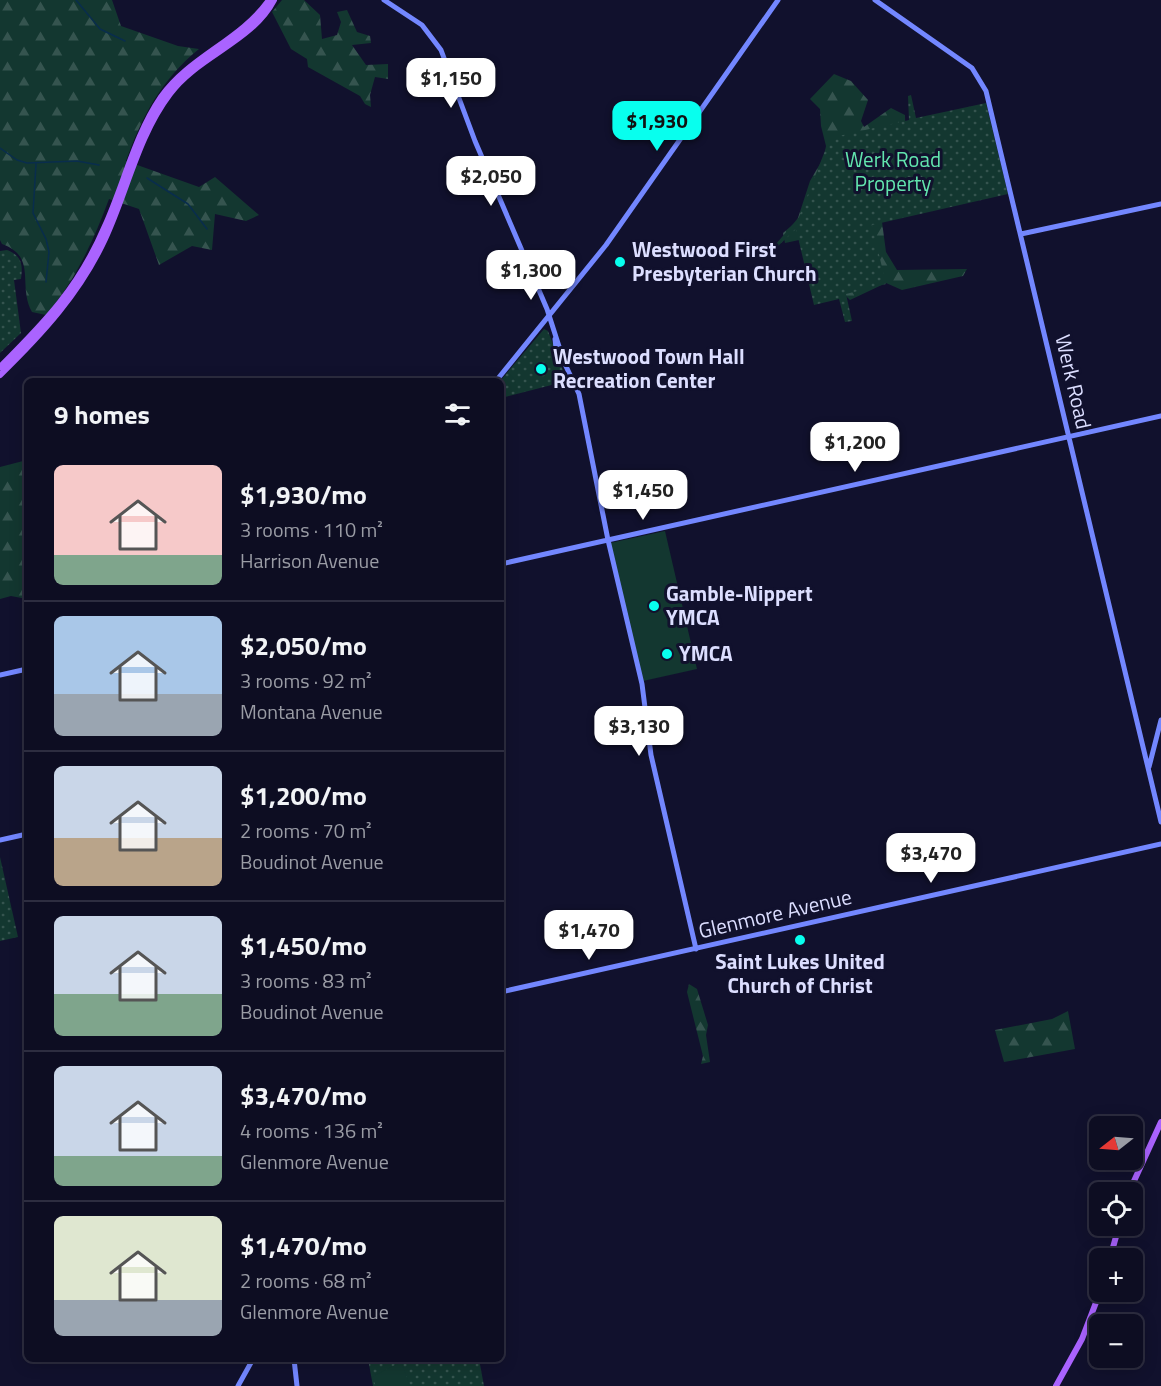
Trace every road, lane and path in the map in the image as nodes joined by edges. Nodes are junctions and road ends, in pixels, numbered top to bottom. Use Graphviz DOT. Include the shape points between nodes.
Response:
graph roads {
  1 [pos="269,0"];
  2 [pos="274,0"];
  3 [pos="384,0"];
  4 [pos="778,0"];
  5 [pos="875,0"];
  6 [pos="1161,204"];
  7 [pos="1021,234"];
  8 [pos="549,315"];
  9 [pos="538,328"];
  10 [pos="553,330"];
  11 [pos="0,367"];
  12 [pos="0,375"];
  13 [pos="498,378"];
  14 [pos="1161,416"];
  15 [pos="1069,436"];
  16 [pos="608,540"];
  17 [pos="504,563"];
  18 [pos="24,670"];
  19 [pos="0,675"];
  20 [pos="1161,720"];
  21 [pos="1149,769"];
  22 [pos="1161,822"];
  23 [pos="24,835"];
  24 [pos="0,840"];
  25 [pos="1161,844"];
  26 [pos="696,949"];
  27 [pos="504,991"];
  28 [pos="1161,1122"];
  29 [pos="1134,1182"];
  30 [pos="1096,1302"];
  31 [pos="251,1362"];
  32 [pos="294,1362"];
  33 [pos="238,1386"];
  34 [pos="297,1386"];
  35 [pos="1056,1386"];
  1 -- 11 [label="main road" via="241,29 187,68 164,93 147,122 105,226 79,278 42,326"];
  2 -- 12 [label="main road" via="251,28 197,66 168,96 154,119 105,239 83,279 52,321"];
  3 -- 8 [label="street" via="422,25 441,50"];
  4 -- 8 [label="street" via="606,245"];
  5 -- 7 [label="street, Werk Road" via="978,76 988,99"];
  6 -- 7 [label="street"];
  7 -- 15 [label="street, Werk Road"];
  8 -- 9 [label="street"];
  8 -- 10 [label="street"];
  9 -- 10 [label="street"];
  9 -- 13 [label="street"];
  10 -- 16 [label="street" via="581,400"];
  14 -- 15 [label="street"];
  15 -- 16 [label="street"];
  15 -- 21 [label="street, Werk Road"];
  16 -- 17 [label="street"];
  16 -- 26 [label="street" via="642,684 651,755"];
  18 -- 19 [label="street"];
  20 -- 21 [label="street"];
  21 -- 22 [label="street, Werk Road"];
  23 -- 24 [label="street"];
  25 -- 26 [label="street, Glenmore Avenue"];
  26 -- 27 [label="street, Glenmore Avenue"];
  28 -- 29 [label="main road"];
  30 -- 35 [label="main road" via="1082,1339"];
  31 -- 33 [label="street"];
  32 -- 34 [label="street"];
}
